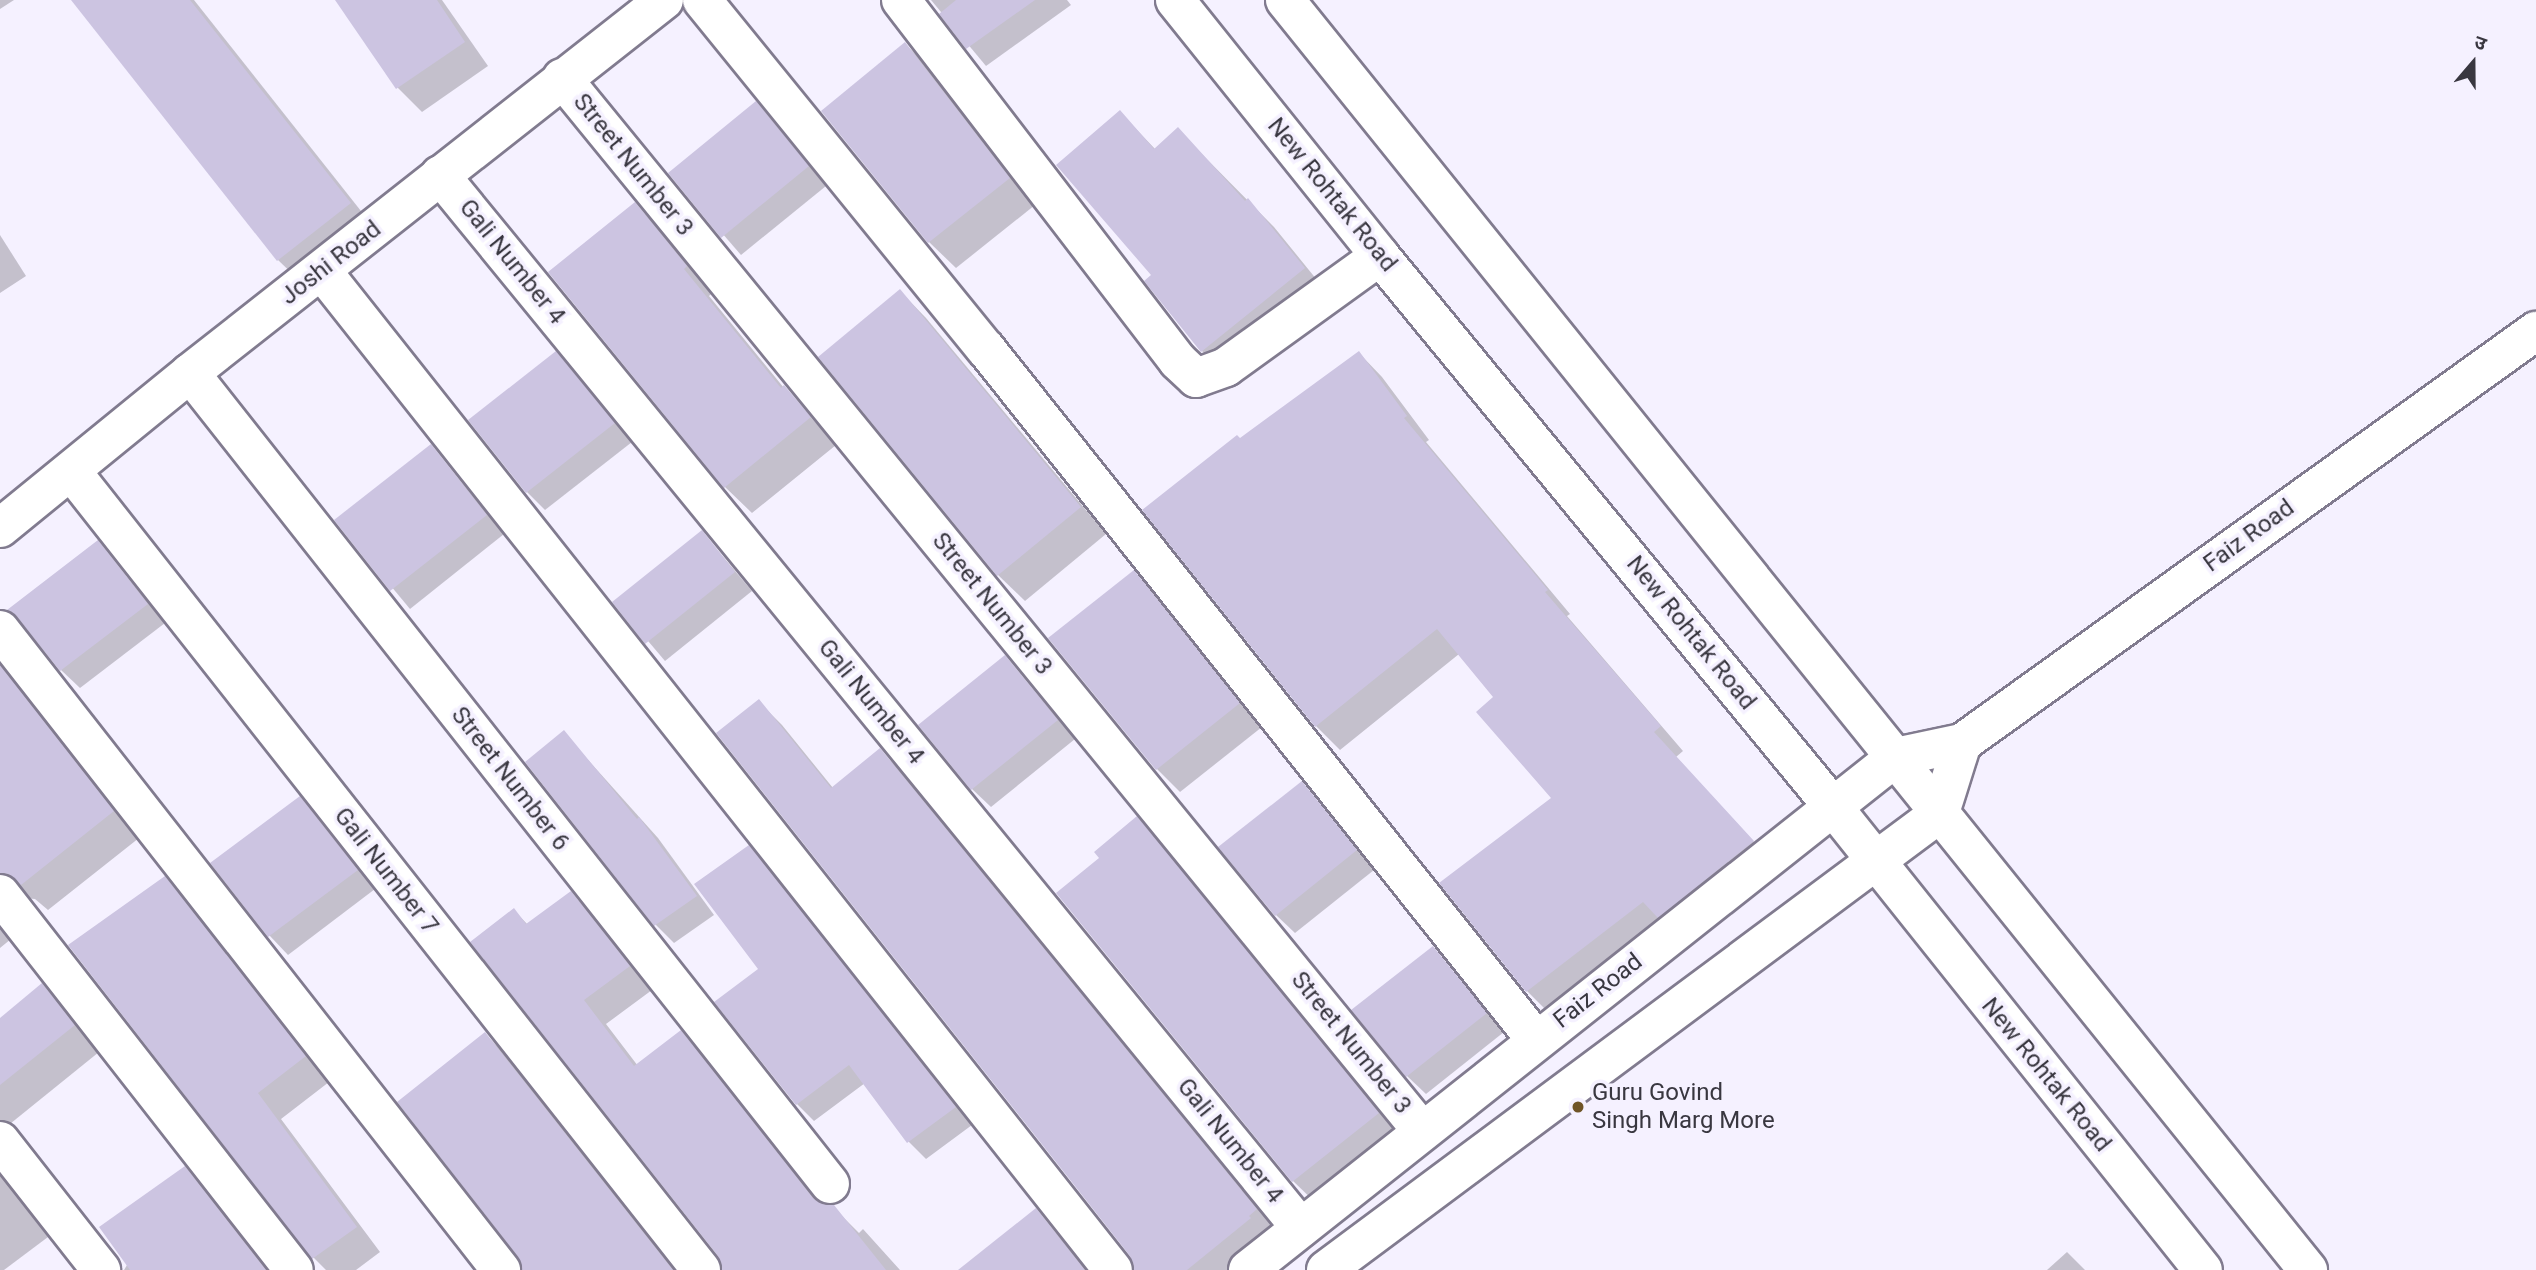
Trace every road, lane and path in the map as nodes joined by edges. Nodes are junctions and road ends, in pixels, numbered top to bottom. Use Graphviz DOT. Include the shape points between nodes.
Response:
graph roads {
  1 [pos="664,0"];
  2 [pos="702,0"];
  3 [pos="901,0"];
  4 [pos="1175,0"];
  5 [pos="1285,0"];
  6 [pos="562,78"];
  7 [pos="440,175"];
  8 [pos="1380,256"];
  9 [pos="322,271"];
  10 [pos="2536,331"];
  11 [pos="190,373"];
  12 [pos="72,471"];
  13 [pos="0,528"];
  14 [pos="0,630"];
  15 [pos="1962,743"];
  16 [pos="1896,757"];
  17 [pos="1834,808"];
  18 [pos="1940,813"];
  19 [pos="1875,860"];
  20 [pos="0,894"];
  21 [pos="1536,1040"];
  22 [pos="1422,1130"];
  23 [pos="0,1141"];
  24 [pos="830,1184"];
  25 [pos="1301,1228"];
  26 [pos="101,1270"];
  27 [pos="294,1270"];
  28 [pos="501,1270"];
  29 [pos="701,1270"];
  30 [pos="1113,1270"];
  31 [pos="1248,1270"];
  32 [pos="1326,1270"];
  33 [pos="2203,1270"];
  34 [pos="2308,1270"];
  1 -- 6 [label="street, Joshi Road"];
  2 -- 21 [label="street"];
  3 -- 8 [label="street" via="1178,362 1196,378 1226,367"];
  4 -- 8 [label="street, New Rohtak Road"];
  5 -- 16 [label="street"];
  6 -- 7 [label="street, Joshi Road"];
  6 -- 22 [label="street, Street Number 3"];
  7 -- 9 [label="street, Joshi Road"];
  7 -- 25 [label="street, Gali Number 4"];
  8 -- 17 [label="street, New Rohtak Road"];
  9 -- 11 [label="street, Joshi Road"];
  9 -- 30 [label="street"];
  10 -- 15 [label="street, Faiz Road"];
  11 -- 12 [label="street, Joshi Road"];
  11 -- 24 [label="street, Street Number 6"];
  12 -- 13 [label="street, Joshi Road"];
  12 -- 29 [label="street, Gali Number 7"];
  14 -- 28 [label="street"];
  15 -- 16 [label="street, Faiz Road"];
  15 -- 18 [label="street"];
  16 -- 17 [label="street, Faiz Road"];
  16 -- 18 [label="street"];
  17 -- 19 [label="street, New Rohtak Road"];
  17 -- 21 [label="street, Faiz Road"];
  18 -- 19 [label="street"];
  18 -- 34 [label="street"];
  19 -- 32 [label="street"];
  19 -- 33 [label="street, New Rohtak Road"];
  20 -- 27 [label="street"];
  21 -- 22 [label="street, Faiz Road"];
  22 -- 25 [label="street, Faiz Road"];
  23 -- 26 [label="street"];
  25 -- 31 [label="street, Faiz Road"];
}
